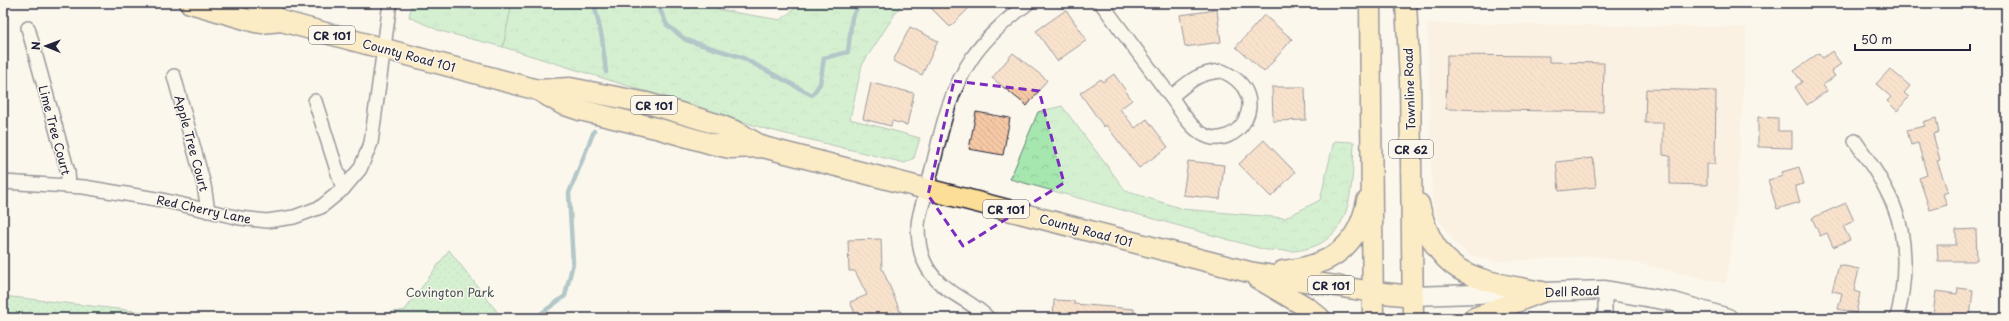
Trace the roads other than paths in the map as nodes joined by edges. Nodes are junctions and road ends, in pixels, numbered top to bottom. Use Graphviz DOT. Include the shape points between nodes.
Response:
graph roads {
  1 [pos="190,3"];
  2 [pos="257,3"];
  3 [pos="390,3"];
  4 [pos="1028,3"];
  5 [pos="1101,3"];
  6 [pos="1370,3"];
  7 [pos="1406,3"];
  8 [pos="281,21"];
  9 [pos="28,28"];
  10 [pos="384,48"];
  11 [pos="174,76"];
  12 [pos="1172,97"];
  13 [pos="315,101"];
  14 [pos="1855,141"];
  15 [pos="1412,174"];
  16 [pos="1372,175"];
  17 [pos="3,182"];
  18 [pos="68,186"];
  19 [pos="927,188"];
  20 [pos="343,189"];
  21 [pos="208,211"];
  22 [pos="1248,272"];
  23 [pos="1605,290"];
  24 [pos="1373,292"];
  25 [pos="1542,292"];
  26 [pos="1413,296"];
  27 [pos="988,318"];
  28 [pos="1320,318"];
  29 [pos="1373,318"];
  30 [pos="1413,318"];
  31 [pos="1474,318"];
  32 [pos="1605,318"];
  33 [pos="1728,318"];
  34 [pos="1896,318"];
  1 -- 8 [label="main road, County Road 101 / CR 101" via="261,23"];
  2 -- 8 [label="main road, County Road 101 / CR 101"];
  3 -- 10 [label="street, Red Cherry Lane"];
  4 -- 19 [label="street" via="995,30 972,58 954,90 942,125"];
  5 -- 12 [label="street"];
  6 -- 16 [label="main road, CR 62"];
  7 -- 15 [label="main road, Townline Road / CR 62"];
  8 -- 10 [label="main road, County Road 101 / CR 101"];
  9 -- 18 [label="street, Lime Tree Court" via="68,172"];
  10 -- 19 [label="main road, County Road 101 / CR 101" via="538,90 570,88 641,102 717,124 762,147"];
  10 -- 20 [label="street, Red Cherry Lane" via="371,142 360,168"];
  11 -- 21 [label="street, Apple Tree Court" via="204,185"];
  12 -- 12 [label="street" via="1192,79 1206,72 1222,71 1235,77 1246,90 1249,104 1247,117 1239,128 1227,136 1214,138 1201,133 1190,123"];
  13 -- 20 [label="street"];
  14 -- 34 [label="street" via="1893,205 1902,236 1905,268"];
  15 -- 25 [label="main road" via="1422,220 1430,239 1440,253 1472,277"];
  15 -- 26 [label="main road, Townline Road / CR 62"];
  16 -- 22 [label="main road" via="1359,226 1340,252 1309,268"];
  16 -- 24 [label="main road, CR 62"];
  17 -- 18 [label="street, Red Cherry Lane"];
  18 -- 21 [label="street, Red Cherry Lane" via="162,200"];
  19 -- 22 [label="main road, County Road 101 / CR 101"];
  19 -- 27 [label="street" via="918,225 924,260 934,277 948,291 982,311"];
  20 -- 21 [label="street, Red Cherry Lane" via="321,207 294,217 267,221"];
  22 -- 24 [label="main road, County Road 101 / CR 101"];
  22 -- 28 [label="main road, CR 101"];
  23 -- 25 [label="street, Dell Road"];
  23 -- 32 [label="street"];
  23 -- 33 [label="street, Dell Road" via="1674,302"];
  24 -- 26 [label="main road, County Road 101 / CR 101"];
  24 -- 29 [label="main road"];
  25 -- 26 [label="street, Dell Road"];
  25 -- 31 [label="main road"];
  26 -- 30 [label="main road"];
}
